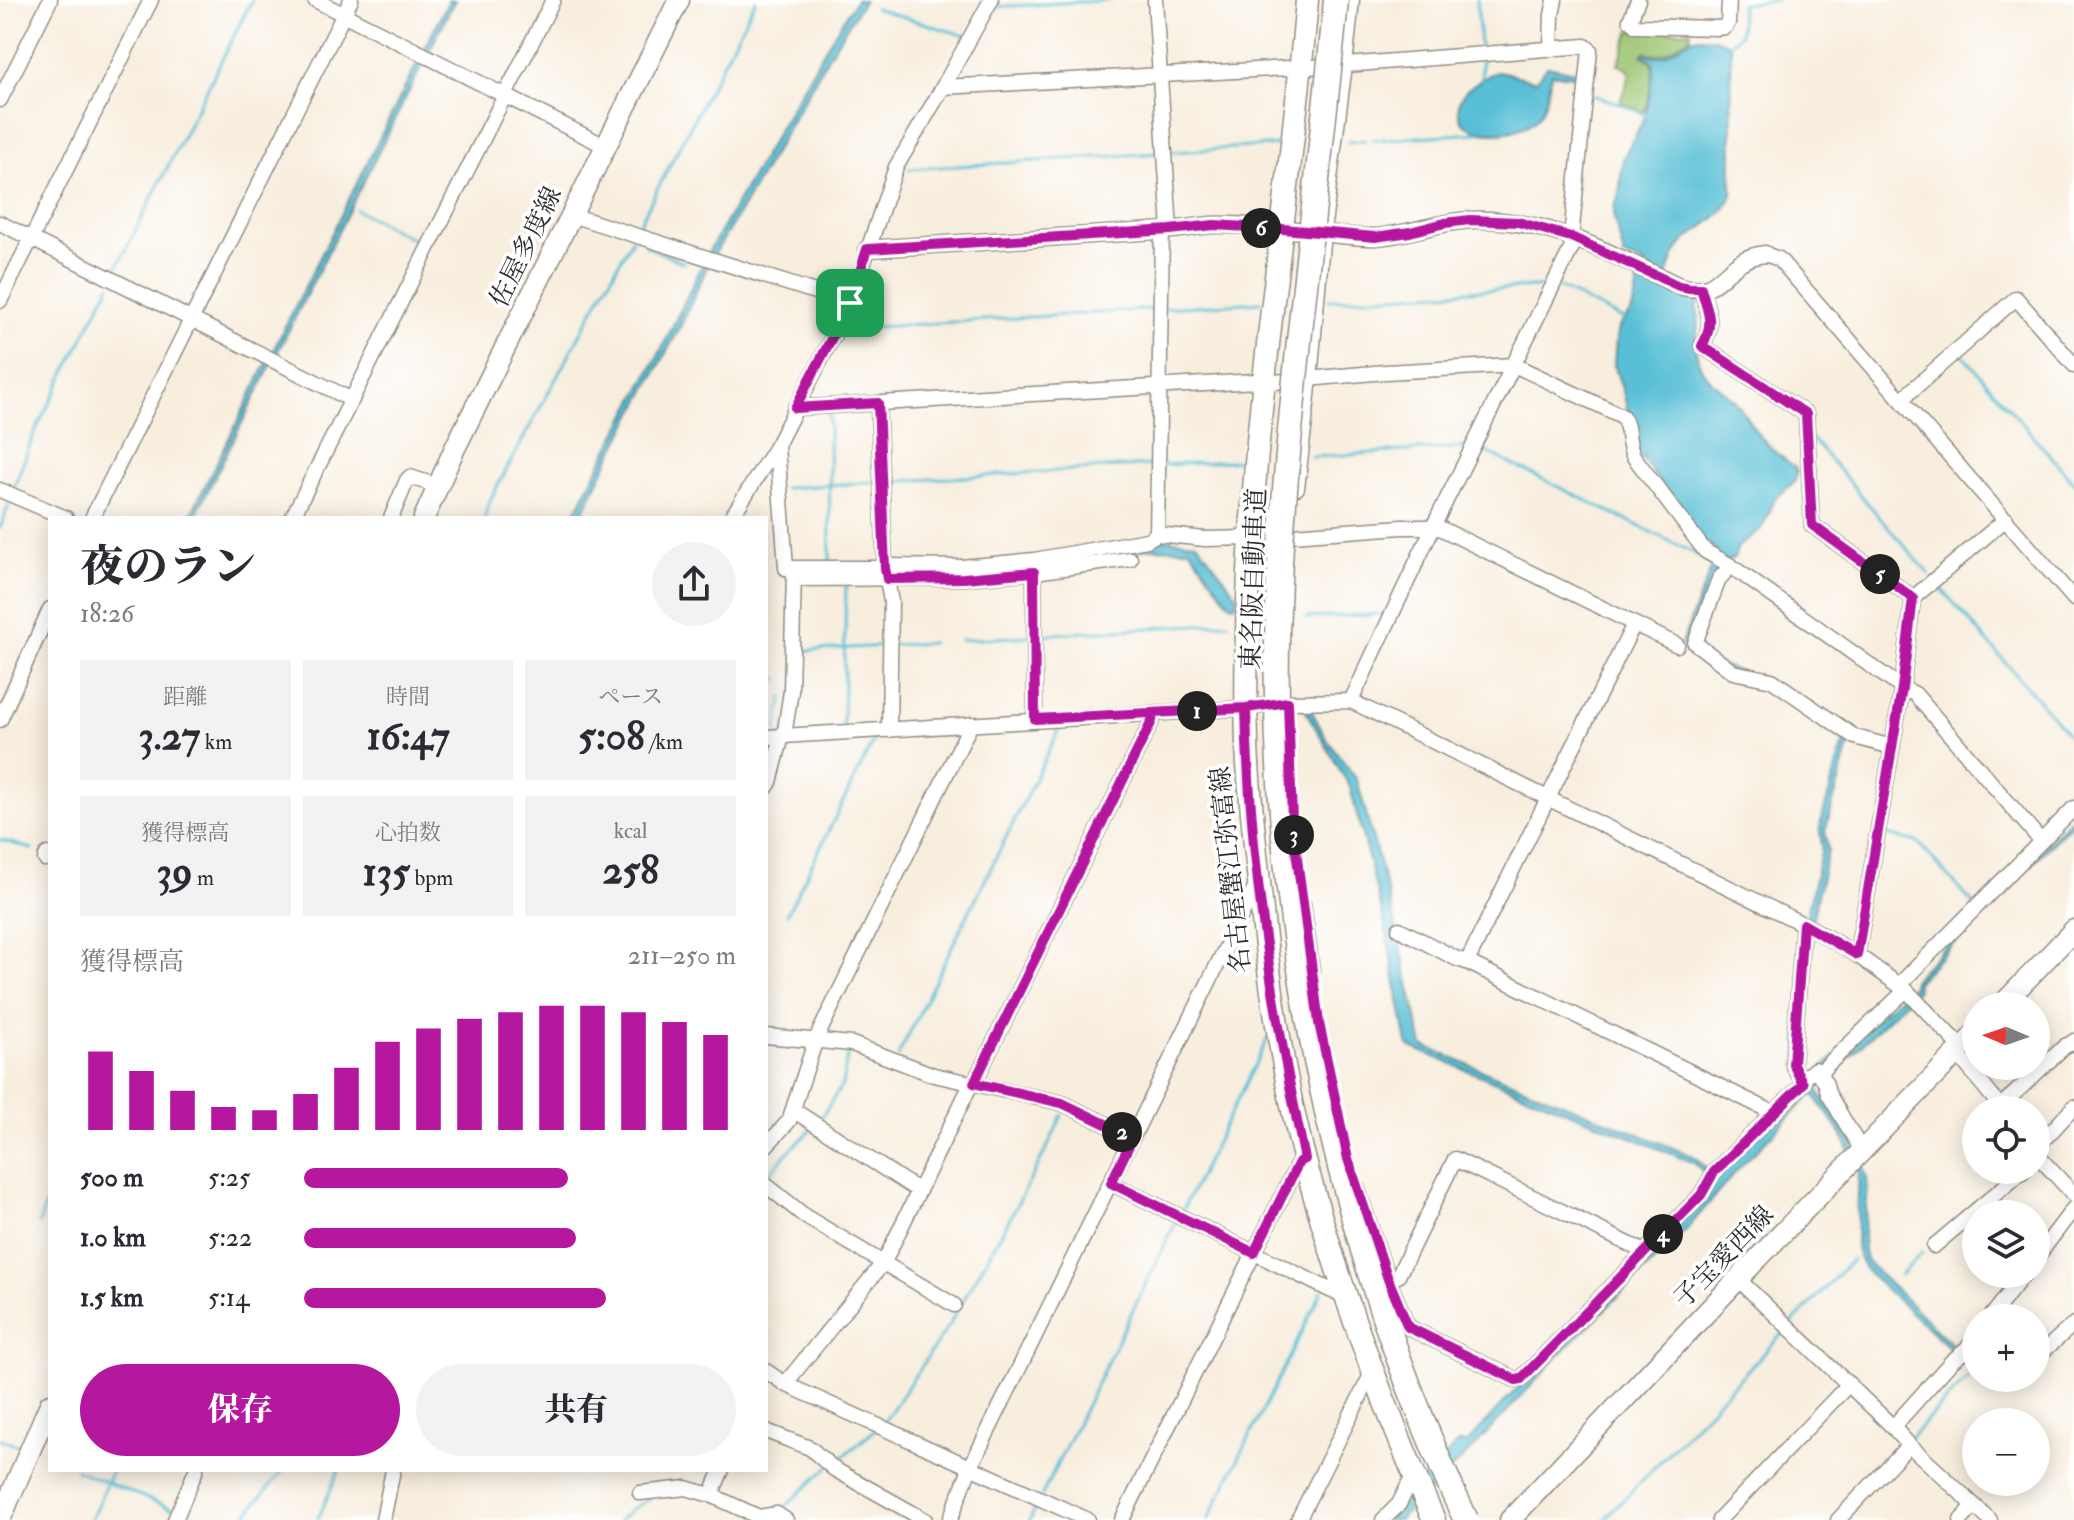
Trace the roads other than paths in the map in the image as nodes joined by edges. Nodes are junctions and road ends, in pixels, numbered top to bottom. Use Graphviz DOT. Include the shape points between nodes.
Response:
graph roads {
  1 [pos="151,0"];
  2 [pos="315,0"];
  3 [pos="351,0"];
  4 [pos="553,0"];
  5 [pos="679,0"];
  6 [pos="991,0"];
  7 [pos="1155,0"];
  8 [pos="1307,0"];
  9 [pos="1320,0"];
  10 [pos="1336,0"];
  11 [pos="1352,0"];
  12 [pos="1555,0"];
  13 [pos="1638,0"];
  14 [pos="1729,0"];
  15 [pos="48,1"];
  16 [pos="344,15"];
  17 [pos="1551,49"];
  18 [pos="1345,65"];
  19 [pos="1301,66"];
  20 [pos="1160,74"];
  21 [pos="943,87"];
  22 [pos="505,96"];
  23 [pos="0,100"];
  24 [pos="605,146"];
  25 [pos="571,215"];
  26 [pos="0,223"];
  27 [pos="1283,229"];
  28 [pos="1166,231"];
  29 [pos="1323,232"];
  30 [pos="1571,237"];
  31 [pos="31,238"];
  32 [pos="867,249"];
  33 [pos="1765,254"];
  34 [pos="1701,288"];
  35 [pos="0,301"];
  36 [pos="850,303"];
  37 [pos="192,320"];
  38 [pos="1514,365"];
  39 [pos="2074,365"];
  40 [pos="1310,379"];
  41 [pos="1263,383"];
  42 [pos="1160,387"];
  43 [pos="1902,399"];
  44 [pos="352,400"];
  45 [pos="878,403"];
  46 [pos="795,408"];
  47 [pos="777,445"];
  48 [pos="438,486"];
  49 [pos="0,490"];
  50 [pos="61,516"];
  51 [pos="93,516"];
  52 [pos="293,516"];
  53 [pos="392,516"];
  54 [pos="425,516"];
  55 [pos="732,516"];
  56 [pos="2006,519"];
  57 [pos="1433,527"];
  58 [pos="1157,534"];
  59 [pos="1291,535"];
  60 [pos="1250,538"];
  61 [pos="1130,559"];
  62 [pos="1725,562"];
  63 [pos="1034,566"];
  64 [pos="886,572"];
  65 [pos="794,573"];
  66 [pos="1913,598"];
  67 [pos="2074,599"];
  68 [pos="48,613"];
  69 [pos="1634,624"];
  70 [pos="1677,645"];
  71 [pos="1902,688"];
  72 [pos="1351,701"];
  73 [pos="1288,702"];
  74 [pos="1246,708"];
  75 [pos="1153,713"];
  76 [pos="1035,719"];
  77 [pos="0,720"];
  78 [pos="971,724"];
  79 [pos="889,730"];
  80 [pos="783,736"];
  81 [pos="768,737"];
  82 [pos="1892,747"];
  83 [pos="768,785"];
  84 [pos="1548,798"];
  85 [pos="2074,808"];
  86 [pos="2041,841"];
  87 [pos="1259,880"];
  88 [pos="1808,927"];
  89 [pos="1399,929"];
  90 [pos="2074,930"];
  91 [pos="1857,955"];
  92 [pos="1467,962"];
  93 [pos="1906,991"];
  94 [pos="2014,992"];
  95 [pos="768,1036"];
  96 [pos="816,1039"];
  97 [pos="2074,1041"];
  98 [pos="1962,1042"];
  99 [pos="1962,1048"];
  100 [pos="1815,1077"];
  101 [pos="973,1083"];
  102 [pos="2013,1096"];
  103 [pos="2074,1107"];
  104 [pos="793,1110"];
  105 [pos="1774,1113"];
  106 [pos="1133,1137"];
  107 [pos="2050,1137"];
  108 [pos="768,1144"];
  109 [pos="1857,1156"];
  110 [pos="1305,1159"];
  111 [pos="2050,1168"];
  112 [pos="1111,1183"];
  113 [pos="2007,1184"];
  114 [pos="768,1187"];
  115 [pos="919,1191"];
  116 [pos="2074,1195"];
  117 [pos="2074,1208"];
  118 [pos="2050,1240"];
  119 [pos="1934,1246"];
  120 [pos="1645,1252"];
  121 [pos="1254,1253"];
  122 [pos="884,1262"];
  123 [pos="1388,1279"];
  124 [pos="1738,1279"];
  125 [pos="2013,1288"];
  126 [pos="1344,1294"];
  127 [pos="2001,1304"];
  128 [pos="954,1305"];
  129 [pos="2074,1324"];
  130 [pos="2050,1345"];
  131 [pos="1962,1353"];
  132 [pos="768,1372"];
  133 [pos="1372,1373"];
  134 [pos="785,1384"];
  135 [pos="1849,1384"];
  136 [pos="48,1409"];
  137 [pos="1893,1427"];
  138 [pos="768,1432"];
  139 [pos="1909,1445"];
  140 [pos="970,1468"];
  141 [pos="195,1472"];
  142 [pos="393,1472"];
  143 [pos="721,1472"];
  144 [pos="1414,1478"];
  145 [pos="640,1493"];
  146 [pos="711,1495"];
  147 [pos="1974,1506"];
  148 [pos="1430,1511"];
  149 [pos="781,1517"];
  150 [pos="0,1520"];
  151 [pos="175,1520"];
  152 [pos="383,1520"];
  153 [pos="925,1520"];
  154 [pos="950,1520"];
  155 [pos="1088,1520"];
  156 [pos="1122,1520"];
  157 [pos="1298,1520"];
  158 [pos="1383,1520"];
  159 [pos="1448,1520"];
  160 [pos="1466,1520"];
  161 [pos="1510,1520"];
  162 [pos="1719,1520"];
  163 [pos="1838,1520"];
  164 [pos="1961,1520"];
  165 [pos="1990,1520"];
  1 -- 31 [label="street"];
  2 -- 16 [label="street"];
  3 -- 16 [label="street"];
  4 -- 22 [label="street"];
  5 -- 24 [label="main road, 佐屋多度線"];
  6 -- 21 [label="street"];
  7 -- 20 [label="street"];
  8 -- 19 [label="main road, 名古屋蟹江弥富線"];
  9 -- 159 [label="highway, 東名阪自動車道" via="1270,470 1262,697 1268,829 1299,1058 1322,1162 1389,1377"];
  10 -- 160 [label="highway, 東名阪自動車道, bridge" via="1279,585 1283,827 1314,1054 1337,1159 1403,1371"];
  11 -- 18 [label="street"];
  12 -- 17 [label="street"];
  13 -- 14 [label="street" via="1630,20 1636,26 1717,28 1728,23"];
  15 -- 23 [label="street"];
  16 -- 22 [label="street"];
  16 -- 37 [label="street"];
  17 -- 18 [label="street"];
  17 -- 30 [label="street" via="1590,50"];
  18 -- 19 [label="street"];
  18 -- 29 [label="street"];
  19 -- 20 [label="street"];
  19 -- 27 [label="main road, 名古屋蟹江弥富線"];
  20 -- 21 [label="street"];
  20 -- 28 [label="street"];
  21 -- 32 [label="street" via="896,167"];
  22 -- 24 [label="street"];
  22 -- 44 [label="street"];
  24 -- 25 [label="main road, 佐屋多度線"];
  25 -- 36 [label="street"];
  25 -- 48 [label="main road, 佐屋多度線"];
  26 -- 31 [label="street"];
  27 -- 28 [label="street" via="1214,225"];
  27 -- 29 [label="street"];
  27 -- 41 [label="main road, 名古屋蟹江弥富線"];
  28 -- 32 [label="street"];
  28 -- 42 [label="street"];
  29 -- 30 [label="street" via="1375,237 1492,220"];
  29 -- 40 [label="street"];
  30 -- 34 [label="street" via="1669,281"];
  30 -- 38 [label="street" via="1572,247"];
  31 -- 35 [label="street"];
  31 -- 37 [label="street"];
  32 -- 36 [label="street"];
  33 -- 34 [label="street" via="1739,262 1716,284"];
  33 -- 43 [label="street" via="1779,259"];
  34 -- 66 [label="street" via="1710,320 1702,346 1806,414 1812,525"];
  36 -- 46 [label="street"];
  37 -- 44 [label="street"];
  37 -- 51 [label="street"];
  38 -- 40 [label="street"];
  38 -- 57 [label="street"];
  38 -- 62 [label="street" via="1622,416 1634,457 1705,551"];
  39 -- 43 [label="street" via="2016,298"];
  40 -- 41 [label="street"];
  40 -- 59 [label="street"];
  41 -- 42 [label="street"];
  41 -- 60 [label="main road, 名古屋蟹江弥富線"];
  42 -- 45 [label="street"];
  42 -- 58 [label="street"];
  43 -- 56 [label="street"];
  44 -- 52 [label="street"];
  45 -- 46 [label="street"];
  45 -- 64 [label="street"];
  46 -- 47 [label="street"];
  47 -- 55 [label="street"];
  47 -- 65 [label="street" via="786,568"];
  48 -- 53 [label="street" via="410,477"];
  48 -- 54 [label="main road, 佐屋多度線"];
  49 -- 50 [label="street"];
  56 -- 66 [label="street"];
  56 -- 67 [label="street"];
  57 -- 59 [label="street"];
  57 -- 69 [label="street"];
  57 -- 72 [label="street"];
  58 -- 60 [label="street"];
  58 -- 63 [label="street"];
  59 -- 60 [label="street"];
  59 -- 73 [label="street"];
  60 -- 74 [label="main road, 名古屋蟹江弥富線"];
  61 -- 63 [label="street"];
  62 -- 71 [label="street"];
  62 -- 82 [label="street" via="1695,643 1733,672 1772,680 1855,737"];
  63 -- 64 [label="street"];
  63 -- 76 [label="street"];
  64 -- 65 [label="street"];
  64 -- 79 [label="street" via="891,602"];
  65 -- 80 [label="street" via="791,691"];
  66 -- 71 [label="street"];
  68 -- 77 [label="street"];
  69 -- 70 [label="street"];
  69 -- 84 [label="street"];
  71 -- 82 [label="street"];
  71 -- 86 [label="street" via="1915,694"];
  72 -- 73 [label="street"];
  72 -- 84 [label="street"];
  73 -- 74 [label="street"];
  73 -- 123 [label="street" via="1292,821 1319,1023 1348,1159"];
  74 -- 75 [label="street"];
  74 -- 87 [label="main road, 名古屋蟹江弥富線"];
  75 -- 76 [label="street"];
  75 -- 101 [label="street"];
  76 -- 78 [label="street"];
  78 -- 79 [label="street"];
  78 -- 96 [label="street"];
  79 -- 80 [label="street"];
  80 -- 81 [label="street"];
  80 -- 83 [label="street"];
  82 -- 91 [label="street"];
  84 -- 88 [label="street"];
  84 -- 92 [label="street"];
  85 -- 86 [label="street"];
  86 -- 93 [label="street"];
  87 -- 106 [label="street"];
  87 -- 110 [label="main road, 名古屋蟹江弥富線" via="1273,999"];
  88 -- 91 [label="street"];
  88 -- 100 [label="street" via="1793,1064"];
  89 -- 92 [label="street"];
  90 -- 94 [label="main road"];
  91 -- 93 [label="street"];
  92 -- 105 [label="street"];
  93 -- 98 [label="street"];
  93 -- 100 [label="street"];
  95 -- 96 [label="street"];
  96 -- 101 [label="street" via="852,1044 934,1075"];
  96 -- 104 [label="street"];
  97 -- 102 [label="street"];
  99 -- 109 [label="main road, 子宝愛西線"];
  100 -- 105 [label="street"];
  100 -- 109 [label="street"];
  101 -- 106 [label="street" via="1062,1103"];
  101 -- 115 [label="street"];
  103 -- 107 [label="street"];
  104 -- 108 [label="street"];
  104 -- 115 [label="street"];
  105 -- 120 [label="street"];
  106 -- 112 [label="street"];
  109 -- 124 [label="main road, 子宝愛西線"];
  110 -- 121 [label="street"];
  110 -- 126 [label="main road, 名古屋蟹江弥富線"];
  111 -- 116 [label="street"];
  112 -- 121 [label="street"];
  112 -- 140 [label="street"];
  113 -- 119 [label="street"];
  114 -- 122 [label="street" via="806,1217"];
  115 -- 122 [label="street"];
  117 -- 118 [label="street"];
  120 -- 123 [label="street" via="1455,1159 1398,1276"];
  120 -- 123 [label="street" via="1516,1380 1408,1327"];
  121 -- 126 [label="street"];
  121 -- 156 [label="street"];
  122 -- 128 [label="street"];
  122 -- 134 [label="street"];
  124 -- 135 [label="street"];
  124 -- 161 [label="main road, 子宝愛西線"];
  125 -- 127 [label="street"];
  126 -- 133 [label="main road, 名古屋蟹江弥富線"];
  129 -- 130 [label="street"];
  131 -- 137 [label="street"];
  132 -- 134 [label="street"];
  133 -- 144 [label="main road, 名古屋蟹江弥富線"];
  133 -- 157 [label="street"];
  134 -- 140 [label="street"];
  135 -- 137 [label="street"];
  135 -- 162 [label="street"];
  136 -- 150 [label="main road"];
  137 -- 139 [label="street"];
  138 -- 153 [label="street" via="810,1448 831,1466"];
  139 -- 147 [label="street"];
  139 -- 163 [label="street"];
  140 -- 154 [label="street"];
  140 -- 155 [label="street"];
  141 -- 151 [label="street"];
  142 -- 152 [label="street"];
  143 -- 146 [label="street"];
  144 -- 148 [label="main road, 名古屋蟹江弥富線"];
  144 -- 158 [label="street"];
  145 -- 146 [label="street" via="686,1488"];
  146 -- 149 [label="street" via="759,1517"];
  147 -- 164 [label="street"];
  147 -- 165 [label="street"];
}
